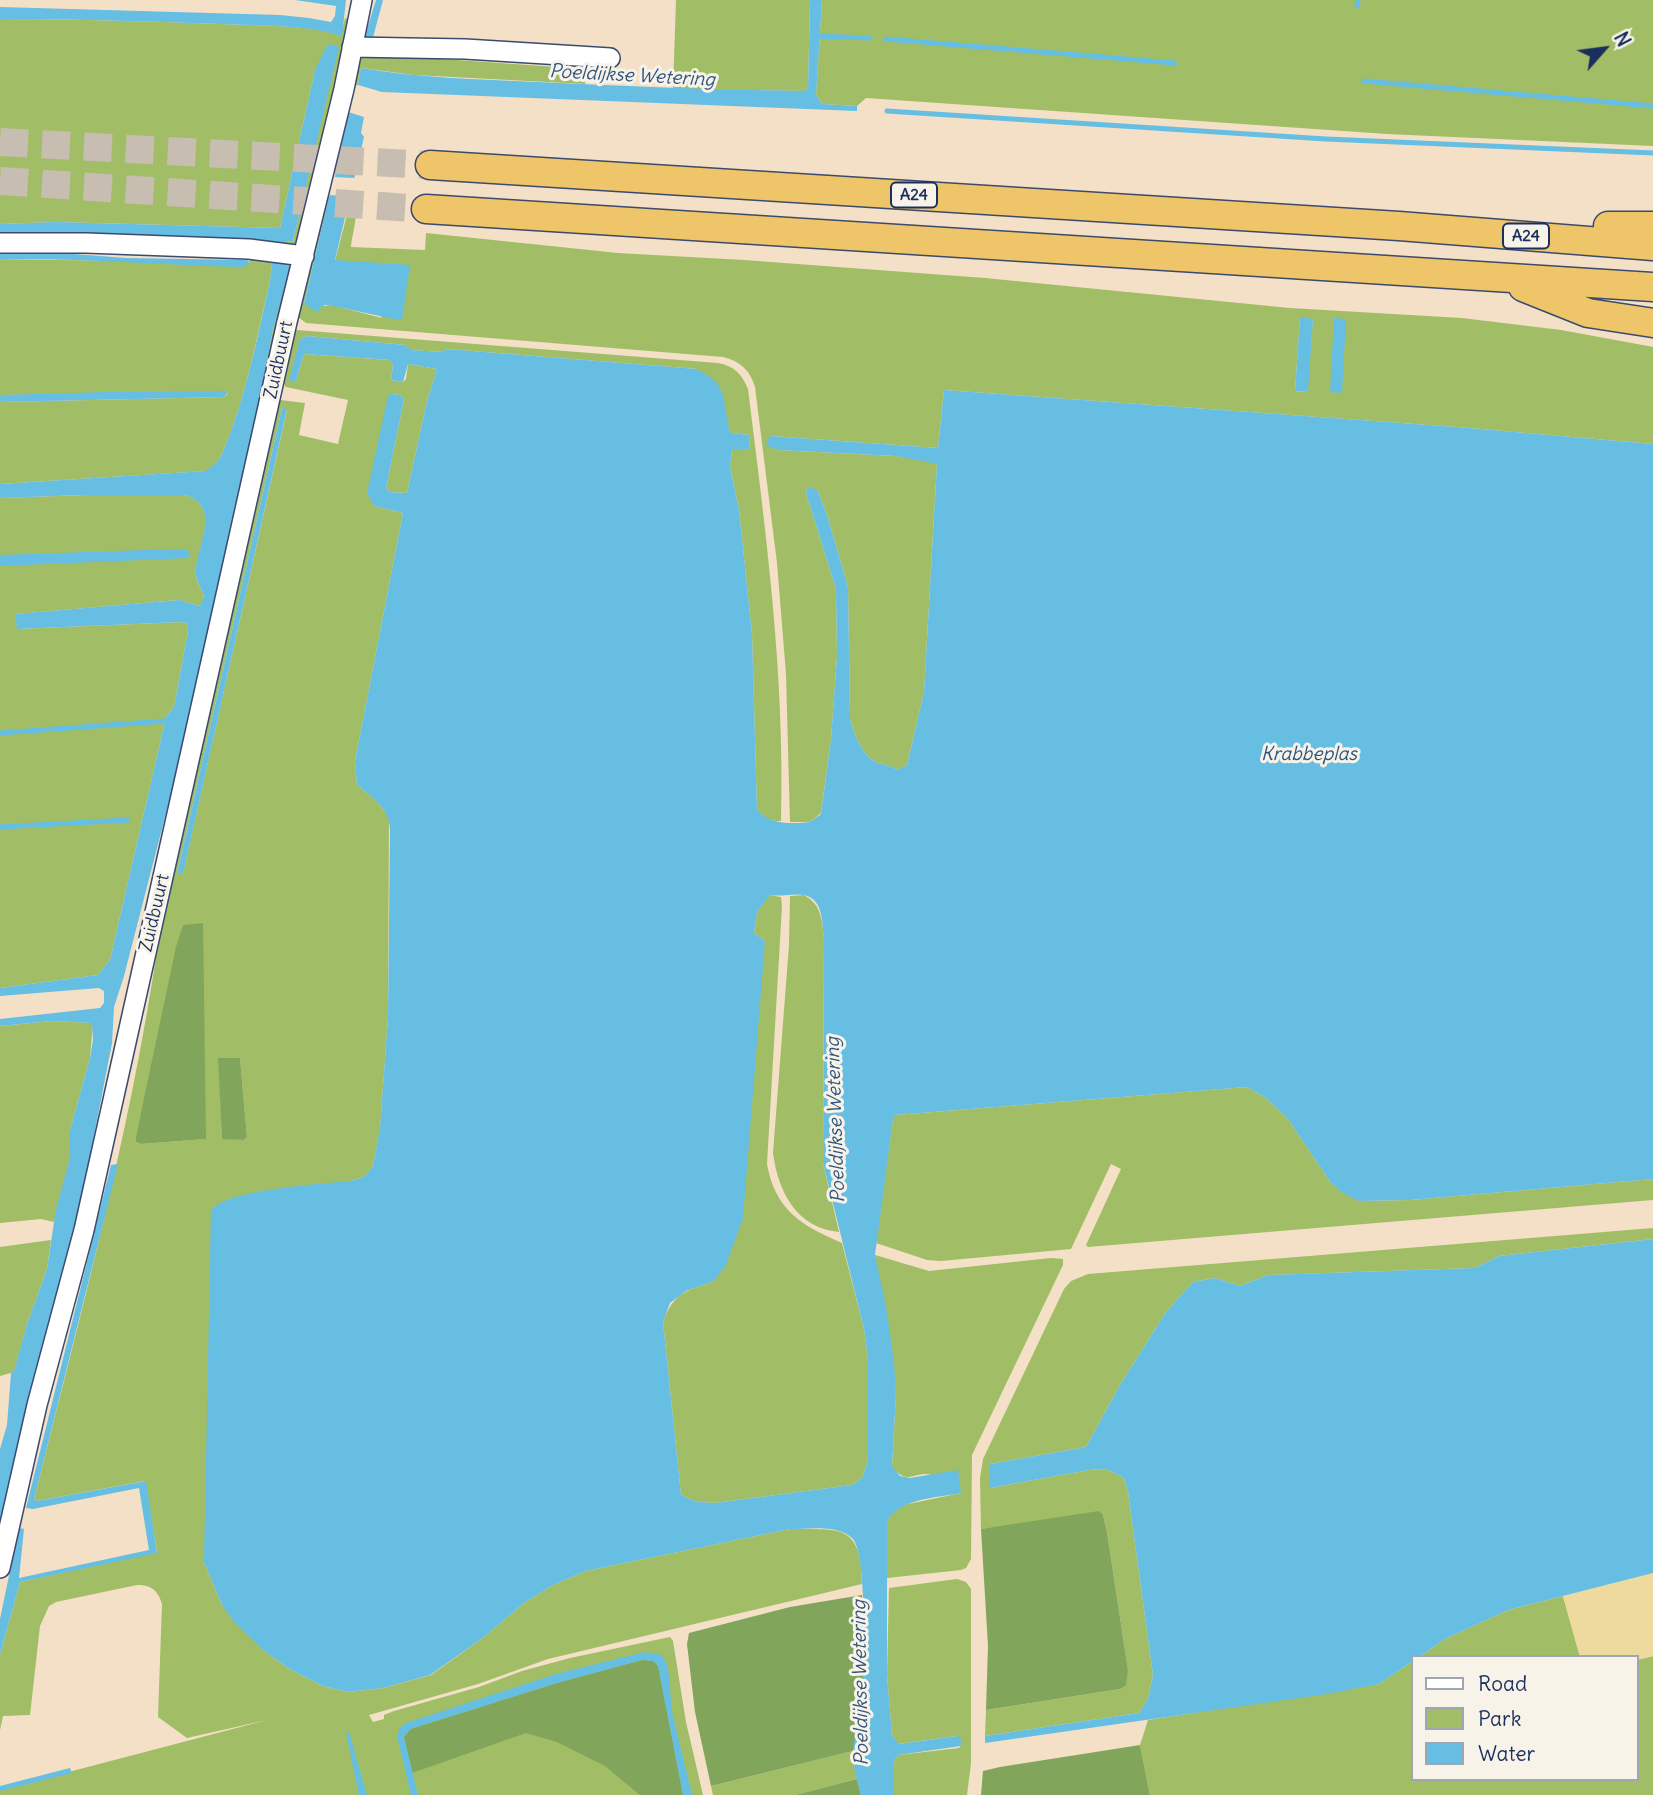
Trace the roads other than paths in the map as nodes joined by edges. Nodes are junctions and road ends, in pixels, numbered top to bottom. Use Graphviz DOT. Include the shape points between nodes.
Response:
graph roads {
  1 [pos="362,0"];
  2 [pos="352,47"];
  3 [pos="610,58"];
  4 [pos="430,165"];
  5 [pos="426,209"];
  6 [pos="1399,226"];
  7 [pos="1653,226"];
  8 [pos="0,243"];
  9 [pos="1653,246"];
  10 [pos="304,256"];
  11 [pos="1501,278"];
  12 [pos="1653,287"];
  13 [pos="1653,323"];
  14 [pos="0,1568"];
  1 -- 2 [label="street, Zuidbuurt"];
  2 -- 3 [label="street"];
  2 -- 10 [label="street, Zuidbuurt"];
  4 -- 6 [label="highway, A24"];
  5 -- 11 [label="highway"];
  6 -- 7 [label="highway"];
  6 -- 9 [label="highway, A24"];
  8 -- 10 [label="street" via="249,249"];
  10 -- 14 [label="street, Zuidbuurt" via="84,1230"];
  11 -- 12 [label="highway"];
  11 -- 13 [label="highway" via="1588,313"];
}
